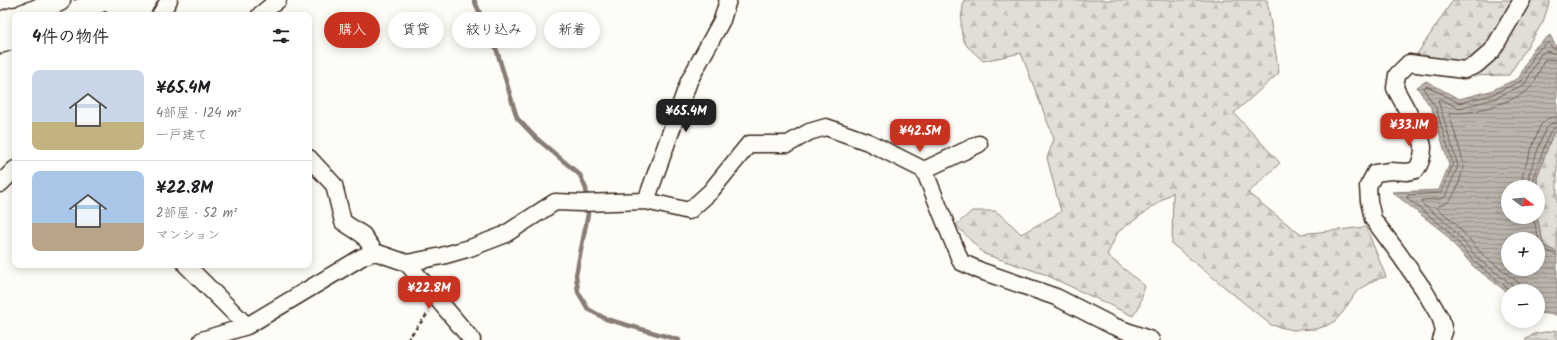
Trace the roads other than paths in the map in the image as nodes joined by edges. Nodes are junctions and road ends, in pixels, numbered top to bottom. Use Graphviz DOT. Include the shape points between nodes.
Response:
graph roads {
  1 [pos="59,0"];
  2 [pos="102,0"];
  3 [pos="169,0"];
  4 [pos="278,0"];
  5 [pos="728,0"];
  6 [pos="1522,0"];
  7 [pos="84,10"];
  8 [pos="31,12"];
  9 [pos="162,12"];
  10 [pos="264,12"];
  11 [pos="12,19"];
  12 [pos="0,23"];
  13 [pos="12,38"];
  14 [pos="0,42"];
  15 [pos="979,144"];
  16 [pos="312,161"];
  17 [pos="924,170"];
  18 [pos="12,172"];
  19 [pos="0,184"];
  20 [pos="646,201"];
  21 [pos="375,252"];
  22 [pos="407,263"];
  23 [pos="189,268"];
  24 [pos="247,326"];
  25 [pos="202,340"];
  26 [pos="472,340"];
  27 [pos="1151,340"];
  28 [pos="1441,340"];
  1 -- 8 [label="main road"];
  2 -- 7 [label="main road, bridge"];
  3 -- 9 [label="street"];
  4 -- 10 [label="street"];
  5 -- 20 [label="street" via="722,20 689,81"];
  6 -- 28 [label="street" via="1492,51 1476,66 1464,70 1408,63 1397,75 1395,88 1424,145 1422,162 1412,171 1375,173 1368,186 1373,219 1441,319 1444,332"];
  11 -- 12 [label="main road"];
  13 -- 14 [label="main road"];
  15 -- 17 [label="street"];
  16 -- 21 [label="street" via="334,185 343,222 363,235"];
  17 -- 20 [label="street" via="868,142 826,127 809,132 788,144 749,144 710,192 689,211"];
  17 -- 27 [label="street" via="961,262 1056,297 1113,326"];
  18 -- 19 [label="street"];
  20 -- 22 [label="street" via="555,202 504,235 470,248"];
  21 -- 22 [label="street"];
  21 -- 24 [label="street" via="362,257"];
  22 -- 26 [label="street"];
  23 -- 24 [label="street"];
  24 -- 25 [label="street"];
}
